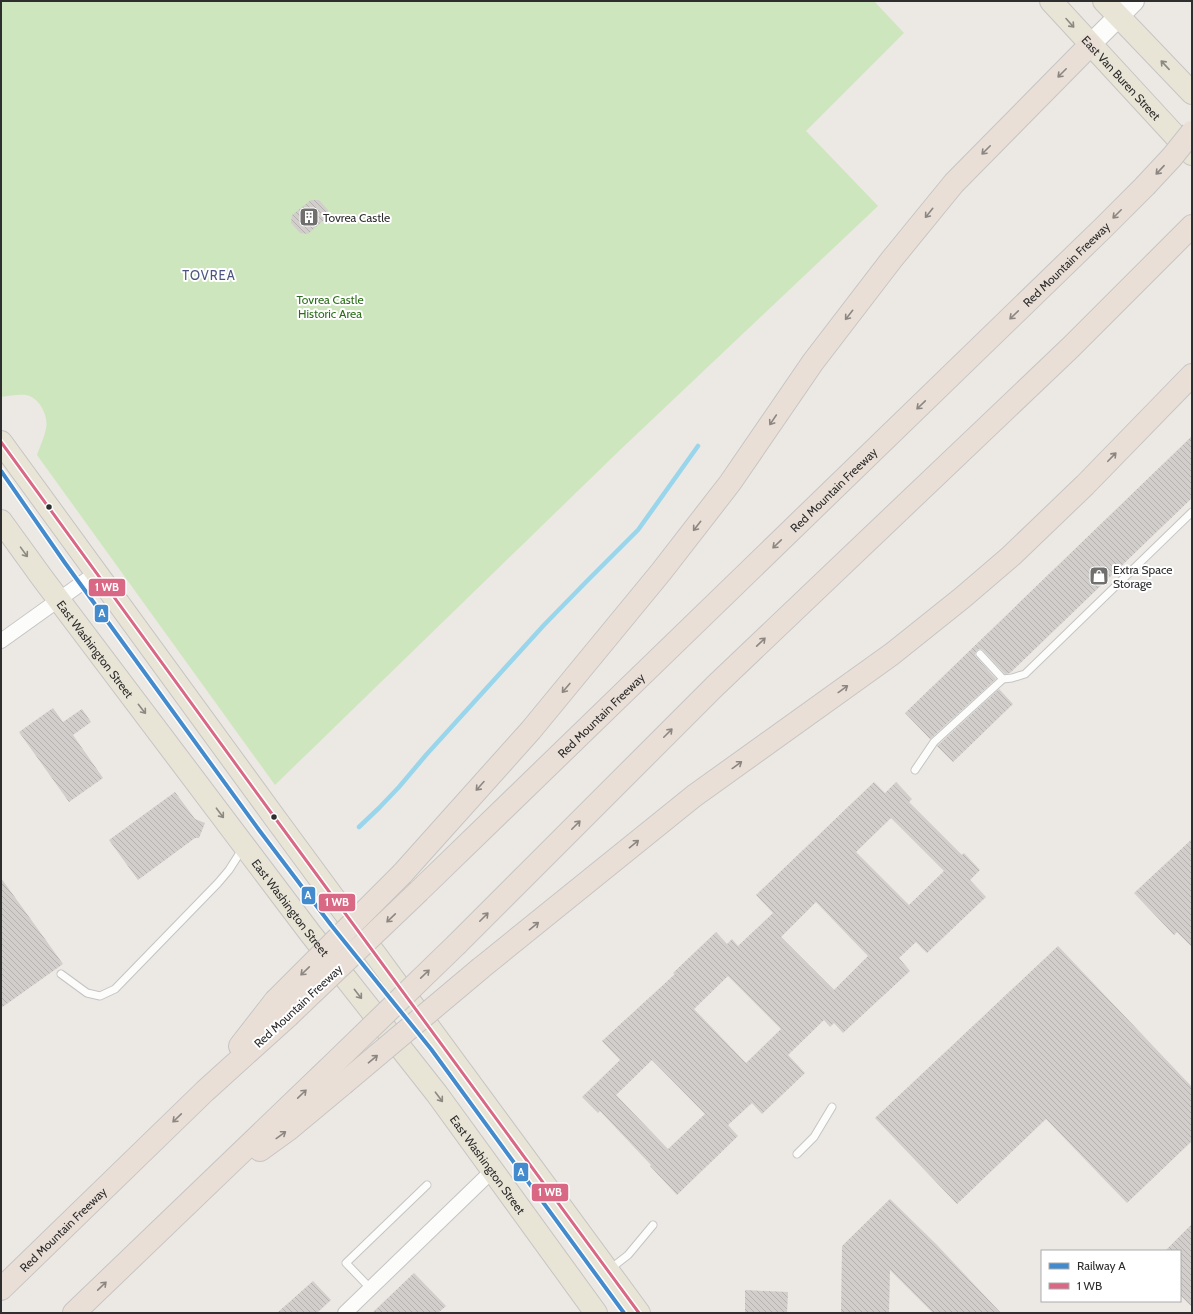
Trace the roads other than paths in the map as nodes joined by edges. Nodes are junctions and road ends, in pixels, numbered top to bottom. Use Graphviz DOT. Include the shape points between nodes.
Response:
graph roads {
  1 [pos="1051,1"];
  2 [pos="1104,1"];
  3 [pos="1126,9"];
  4 [pos="1090,45"];
  5 [pos="1192,93"];
  6 [pos="1192,132"];
  7 [pos="1192,154"];
  8 [pos="1192,226"];
  9 [pos="1192,375"];
  10 [pos="1,442"];
  11 [pos="1192,512"];
  12 [pos="1,521"];
  13 [pos="96,573"];
  14 [pos="59,600"];
  15 [pos="1,642"];
  16 [pos="980,654"];
  17 [pos="1003,679"];
  18 [pos="915,770"];
  19 [pos="244,846"];
  20 [pos="61,974"];
  21 [pos="282,1008"];
  22 [pos="832,1107"];
  23 [pos="797,1154"];
  24 [pos="493,1170"];
  25 [pos="427,1185"];
  26 [pos="193,1199"];
  27 [pos="653,1225"];
  28 [pos="608,1270"];
  29 [pos="1,1288"];
  30 [pos="370,1288"];
  31 [pos="592,1310"];
  32 [pos="74,1313"];
  33 [pos="345,1313"];
  34 [pos="639,1313"];
  1 -- 4 [label="main road, East Van Buren Street, one-way"];
  2 -- 3 [label="main road"];
  3 -- 4 [label="main road"];
  5 -- 3 [label="main road, one-way"];
  4 -- 7 [label="main road, East Van Buren Street"];
  4 -- 21 [label="highway, one-way, bridge" via="954,182 813,362 730,483 661,572 531,730"];
  6 -- 21 [label="highway, Red Mountain Freeway, one-way, bridge" via="1172,157 1092,240 419,891"];
  26 -- 8 [label="highway, one-way, bridge" via="457,944 714,686 1071,347"];
  26 -- 9 [label="highway, one-way, bridge" via="289,1129 694,796 892,654 962,598 1011,556 1085,485"];
  10 -- 13 [label="main road"];
  11 -- 17 [label="lane" via="1024,674"];
  12 -- 14 [label="main road, East Washington Street, one-way"];
  13 -- 14 [label="street"];
  13 -- 28 [label="main road"];
  14 -- 15 [label="street"];
  14 -- 19 [label="main road, East Washington Street, one-way"];
  16 -- 17 [label="lane"];
  17 -- 18 [label="lane" via="934,742"];
  19 -- 20 [label="lane" via="218,883 115,989 100,996 87,993"];
  19 -- 24 [label="main road, East Washington Street, one-way"];
  21 -- 29 [label="highway, Red Mountain Freeway, one-way" via="205,1091"];
  22 -- 23 [label="lane" via="814,1137"];
  24 -- 30 [label="street"];
  24 -- 31 [label="main road, East Washington Street"];
  25 -- 30 [label="lane" via="346,1263"];
  32 -- 26 [label="highway, one-way"];
  27 -- 28 [label="lane" via="628,1254"];
  28 -- 34 [label="main road"];
  30 -- 33 [label="street"];
}
